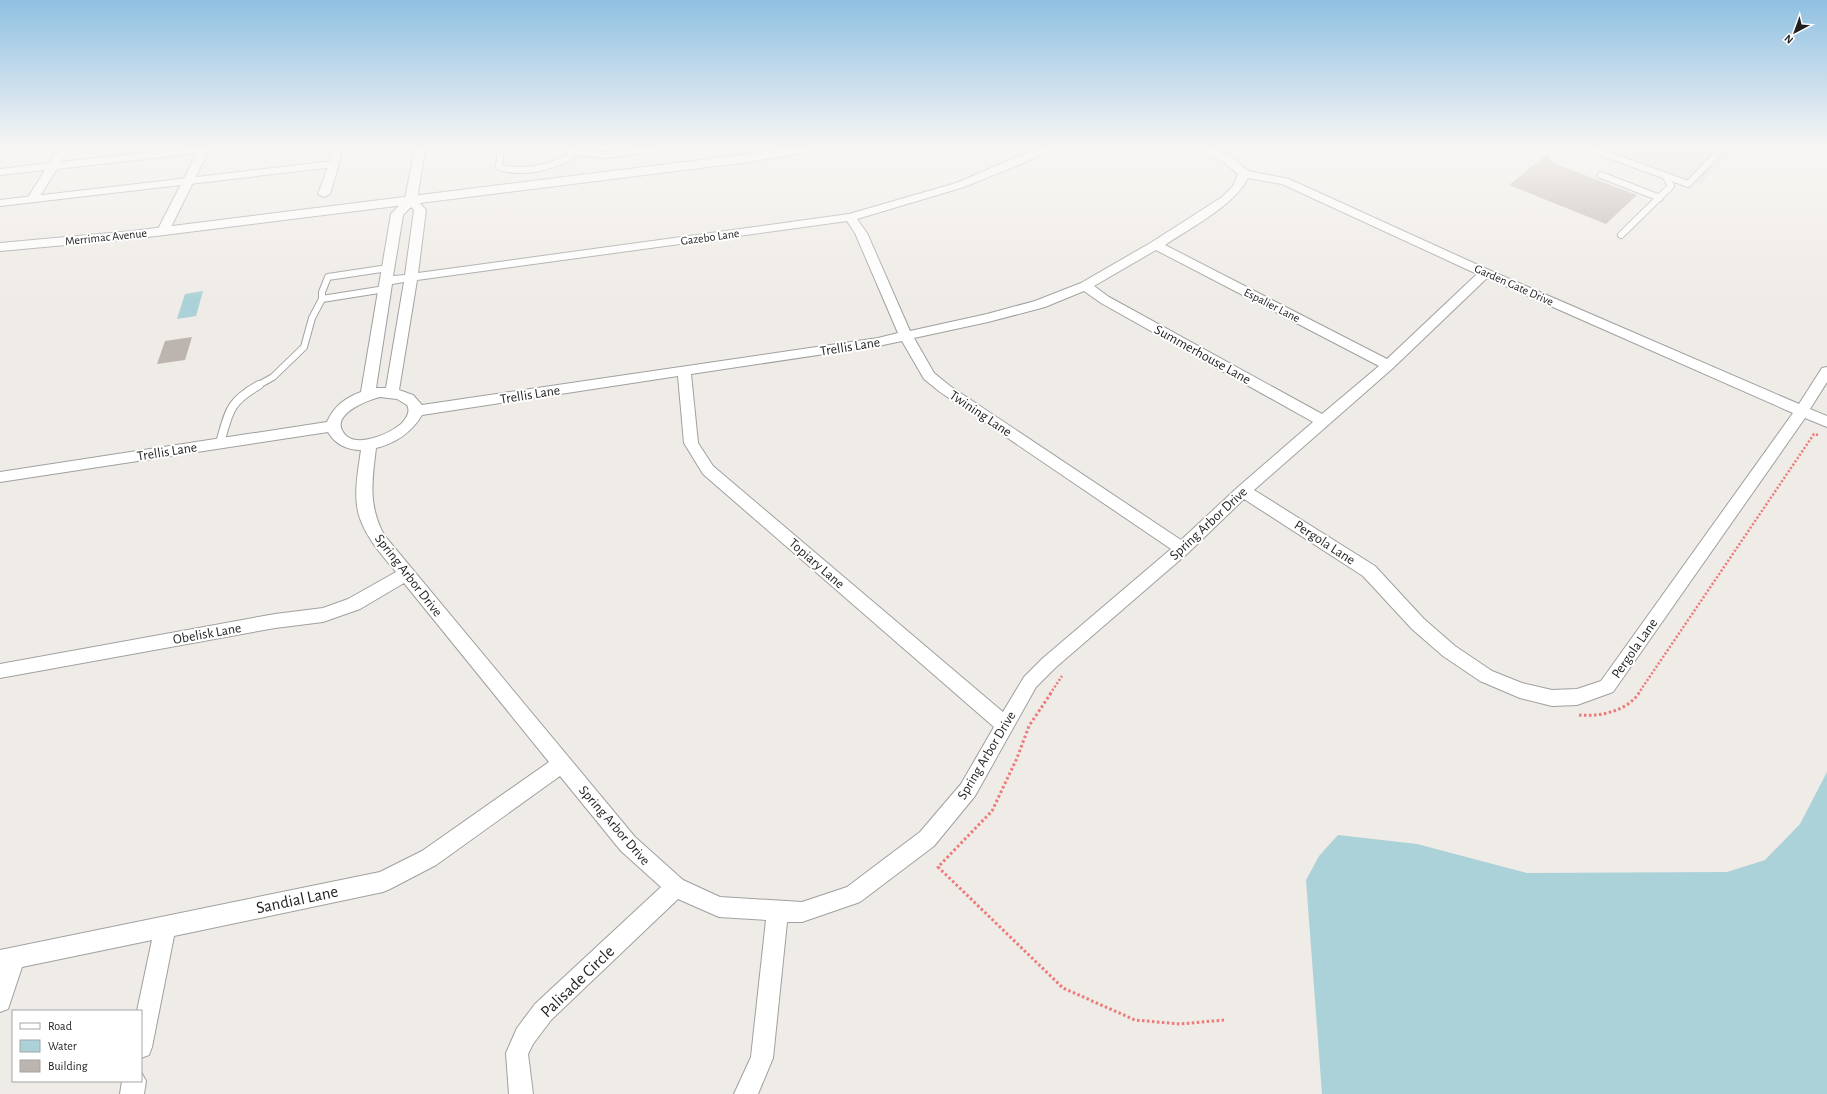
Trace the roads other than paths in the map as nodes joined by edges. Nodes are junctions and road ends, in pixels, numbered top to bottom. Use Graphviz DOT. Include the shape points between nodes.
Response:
graph roads {
  1 [pos="33,199"];
  2 [pos="179,199"];
  3 [pos="419,199"];
  4 [pos="910,199"];
  5 [pos="1226,199"];
  6 [pos="1325,199"];
  7 [pos="1659,199"];
  8 [pos="411,200"];
  9 [pos="0,203"];
  10 [pos="850,217"];
  11 [pos="163,231"];
  12 [pos="1621,235"];
  13 [pos="1156,246"];
  14 [pos="0,247"];
  15 [pos="388,268"];
  16 [pos="1485,273"];
  17 [pos="411,277"];
  18 [pos="386,285"];
  19 [pos="1085,286"];
  20 [pos="322,299"];
  21 [pos="906,336"];
  22 [pos="1388,365"];
  23 [pos="684,371"];
  24 [pos="1827,372"];
  25 [pos="392,392"];
  26 [pos="368,395"];
  27 [pos="415,411"];
  28 [pos="1802,411"];
  29 [pos="1322,421"];
  30 [pos="1827,422"];
  31 [pos="334,426"];
  32 [pos="220,443"];
  33 [pos="369,444"];
  34 [pos="0,477"];
  35 [pos="1242,491"];
  36 [pos="1182,549"];
  37 [pos="406,574"];
  38 [pos="0,671"];
  39 [pos="1005,725"];
  40 [pos="562,764"];
  41 [pos="676,886"];
  42 [pos="778,910"];
  43 [pos="166,926"];
  44 [pos="7,960"];
  45 [pos="0,1001"];
  46 [pos="142,1042"];
  47 [pos="134,1082"];
  48 [pos="132,1094"];
  49 [pos="521,1094"];
  50 [pos="746,1094"];
  1 -- 9 [label="lane"];
  2 -- 11 [label="street"];
  3 -- 8 [label="street, Merrimac Avenue"];
  4 -- 10 [label="street, Gazebo Lane"];
  5 -- 13 [label="street, Trellis Lane"];
  6 -- 16 [label="street, Garden Gate Drive"];
  7 -- 12 [label="lane"];
  8 -- 11 [label="street, Merrimac Avenue"];
  8 -- 15 [label="street" via="397,214"];
  8 -- 17 [label="street" via="420,210"];
  10 -- 17 [label="street, Gazebo Lane"];
  10 -- 21 [label="street, Twining Lane" via="861,233"];
  11 -- 14 [label="street, Merrimac Avenue"];
  13 -- 19 [label="street, Trellis Lane"];
  13 -- 22 [label="street, Espalier Lane"];
  15 -- 18 [label="street"];
  15 -- 20 [label="lane" via="328,277"];
  16 -- 22 [label="street, Spring Arbor Drive"];
  16 -- 28 [label="street, Garden Gate Drive"];
  17 -- 18 [label="street, Gazebo Lane"];
  17 -- 25 [label="street"];
  18 -- 20 [label="lane"];
  18 -- 26 [label="street"];
  19 -- 21 [label="street, Trellis Lane" via="1040,304"];
  19 -- 29 [label="street, Summerhouse Lane" via="1105,300"];
  20 -- 32 [label="lane" via="312,318 304,347 273,377 244,394 230,409"];
  21 -- 23 [label="street, Trellis Lane"];
  21 -- 36 [label="street, Twining Lane" via="929,376 945,389"];
  22 -- 29 [label="street, Spring Arbor Drive"];
  23 -- 27 [label="street, Trellis Lane"];
  23 -- 39 [label="street, Topiary Lane" via="691,443 698,458 708,470"];
  24 -- 28 [label="street, Pergola Lane"];
  25 -- 26 [label="street"];
  25 -- 27 [label="street" via="409,398 414,404"];
  26 -- 31 [label="street" via="340,411"];
  27 -- 33 [label="street" via="412,420 400,432"];
  28 -- 30 [label="street, Garden Gate Drive"];
  28 -- 35 [label="street, Pergola Lane" via="1607,688 1577,697 1552,698 1520,690 1486,676 1449,651 1418,624 1369,571 1308,530"];
  29 -- 35 [label="street, Spring Arbor Drive"];
  31 -- 32 [label="street, Trellis Lane"];
  31 -- 33 [label="street" via="335,433 347,442"];
  32 -- 34 [label="street, Trellis Lane"];
  33 -- 37 [label="street, Spring Arbor Drive" via="364,485 369,520 378,539"];
  35 -- 36 [label="street, Spring Arbor Drive"];
  36 -- 39 [label="street, Spring Arbor Drive" via="1049,663 1030,682"];
  37 -- 38 [label="street, Obelisk Lane" via="354,604 323,615 275,620"];
  37 -- 40 [label="street, Spring Arbor Drive"];
  39 -- 42 [label="street, Spring Arbor Drive" via="968,790 927,839 853,895 802,912"];
  40 -- 41 [label="street, Spring Arbor Drive" via="628,844 654,870"];
  40 -- 43 [label="street, Sandial Lane" via="429,858 383,882"];
  41 -- 42 [label="street, Spring Arbor Drive" via="719,906"];
  41 -- 49 [label="street, Palisade Circle" via="543,1012 525,1036 517,1053"];
  42 -- 50 [label="street" via="762,1058"];
  43 -- 44 [label="street, Sandial Lane"];
  43 -- 46 [label="street"];
  44 -- 45 [label="street"];
  47 -- 48 [label="street"];
}
